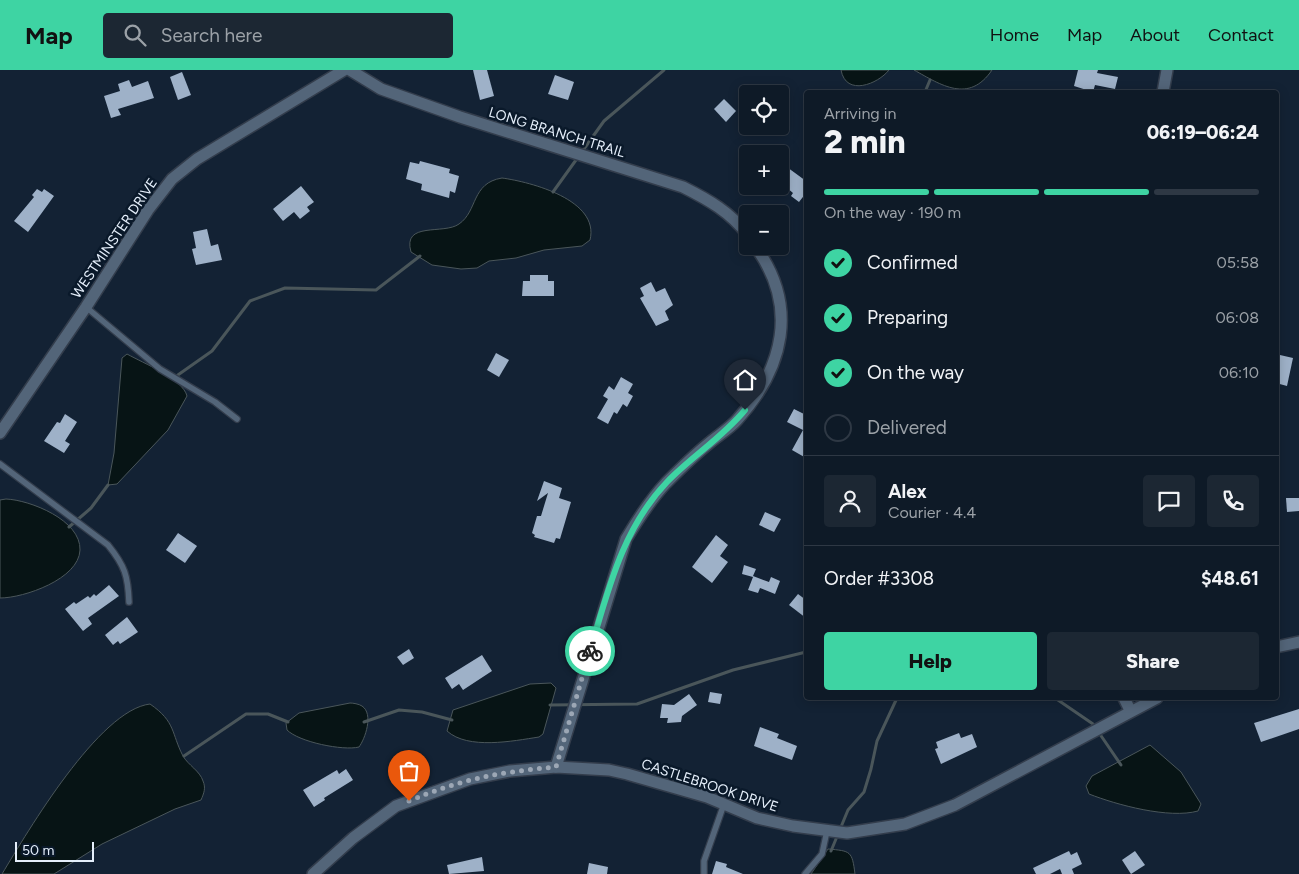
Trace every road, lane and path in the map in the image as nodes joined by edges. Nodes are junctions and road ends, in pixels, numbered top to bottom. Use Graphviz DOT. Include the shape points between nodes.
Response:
graph roads {
  1 [pos="344,70"];
  2 [pos="350,70"];
  3 [pos="1167,70"];
  4 [pos="1162,90"];
  5 [pos="739,225"];
  6 [pos="760,255"];
  7 [pos="86,307"];
  8 [pos="236,419"];
  9 [pos="0,433"];
  10 [pos="0,464"];
  11 [pos="129,602"];
  12 [pos="1299,642"];
  13 [pos="1279,646"];
  14 [pos="1125,700"];
  15 [pos="1152,700"];
  16 [pos="1130,710"];
  17 [pos="556,767"];
  18 [pos="724,804"];
  19 [pos="828,831"];
  20 [pos="313,874"];
  21 [pos="704,874"];
  22 [pos="805,874"];
  1 -- 7 [label="street, WESTMINSTER DRIVE" via="197,158 172,180 148,210"];
  2 -- 5 [label="street, LONG BRANCH TRAIL" via="381,89 460,117 683,187 713,201"];
  3 -- 4 [label="street"];
  6 -- 17 [label="street" via="776,287 782,318 779,350 770,373 736,421 666,484 626,539"];
  7 -- 8 [label="lane" via="160,369"];
  7 -- 9 [label="street, WESTMINSTER DRIVE"];
  10 -- 11 [label="lane" via="108,545 128,575"];
  12 -- 13 [label="street"];
  14 -- 16 [label="street"];
  15 -- 16 [label="street, CASTLEBROOK DRIVE"];
  16 -- 19 [label="street, CASTLEBROOK DRIVE" via="955,805 905,824 863,831"];
  17 -- 18 [label="street, CASTLEBROOK DRIVE" via="609,770"];
  17 -- 20 [label="street, CASTLEBROOK DRIVE" via="470,778 396,806"];
  18 -- 19 [label="street, CASTLEBROOK DRIVE" via="757,818"];
  18 -- 21 [label="lane" via="704,861"];
  19 -- 22 [label="lane" via="822,854"];
}
